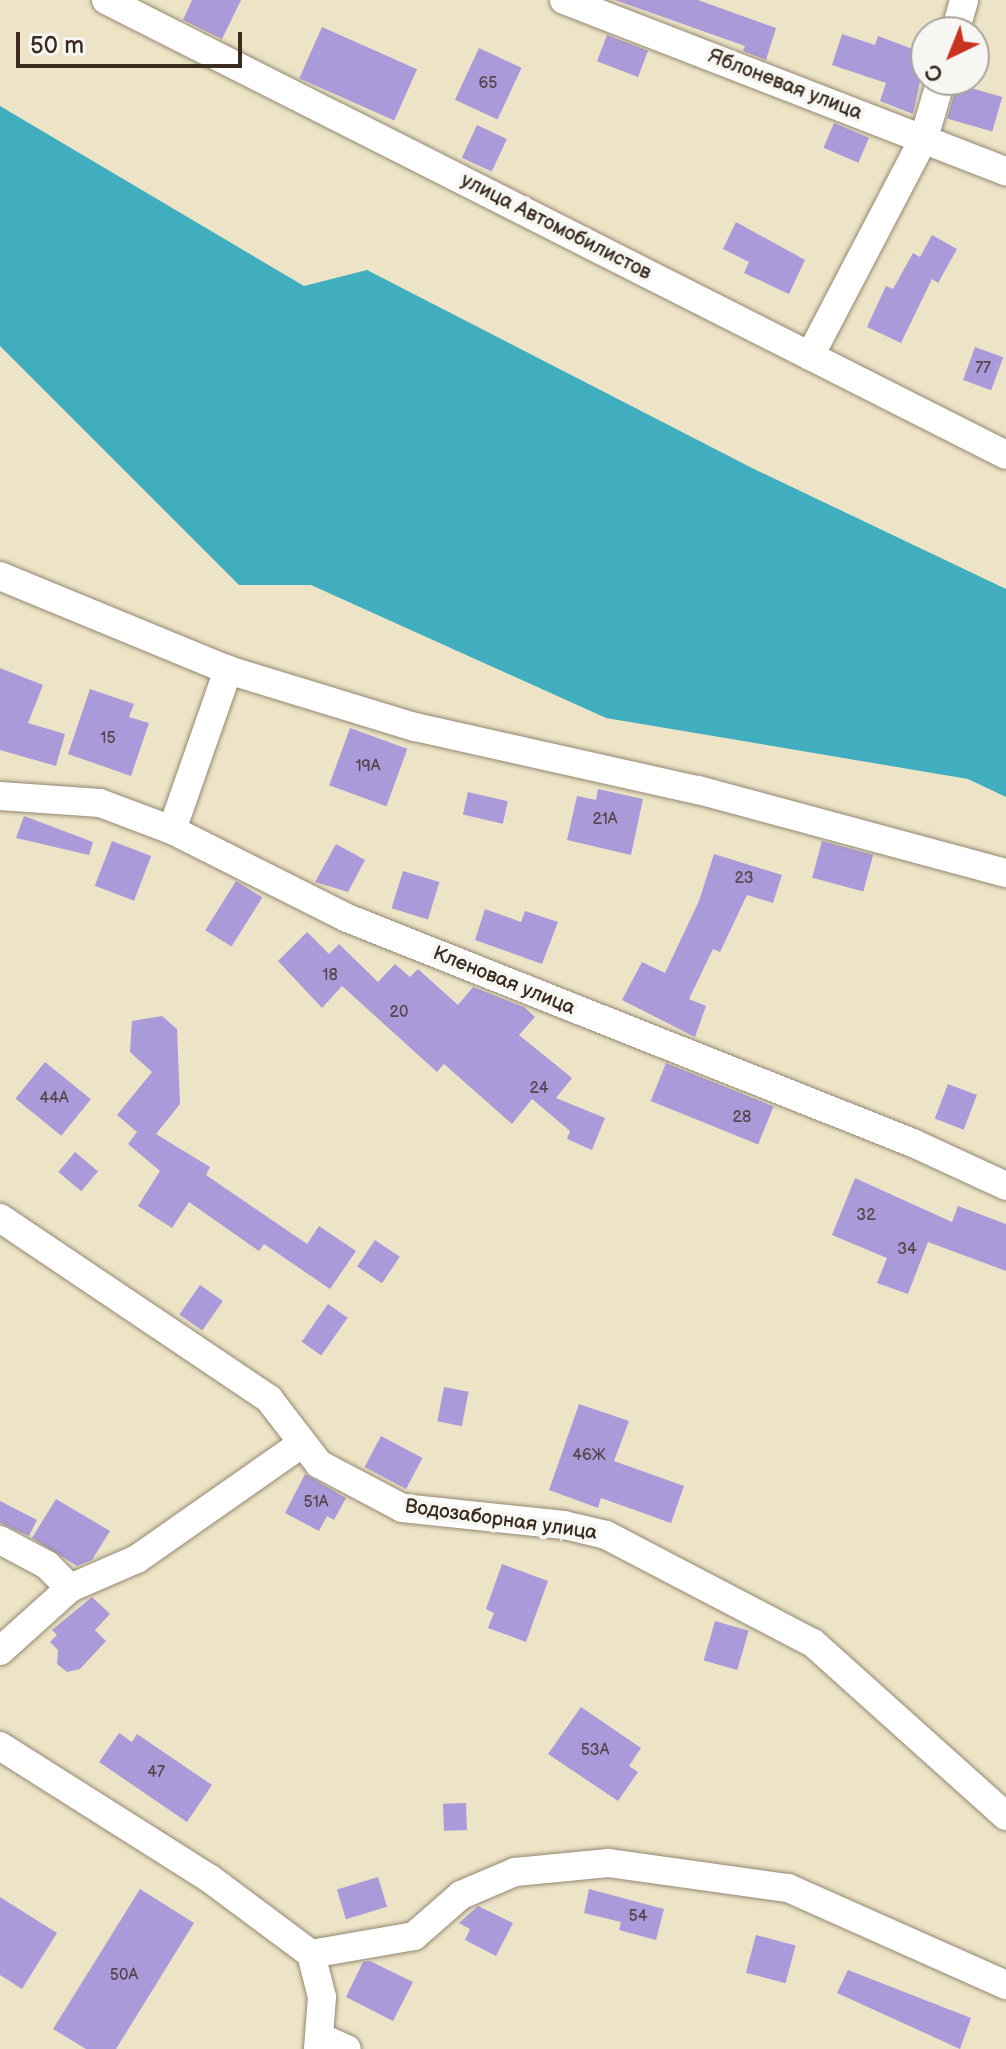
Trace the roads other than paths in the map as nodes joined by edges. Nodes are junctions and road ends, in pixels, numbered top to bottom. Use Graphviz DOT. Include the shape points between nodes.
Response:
graph roads {
  1 [pos="106,0"];
  2 [pos="564,0"];
  3 [pos="936,96"];
  4 [pos="924,138"];
  5 [pos="1006,171"];
  6 [pos="810,356"];
  7 [pos="1006,455"];
  8 [pos="0,576"];
  9 [pos="228,670"];
  10 [pos="0,796"];
  11 [pos="172,830"];
  12 [pos="1006,873"];
  13 [pos="1006,1186"];
  14 [pos="0,1218"];
  15 [pos="301,1444"];
  16 [pos="0,1540"];
  17 [pos="70,1588"];
  18 [pos="0,1651"];
  19 [pos="0,1746"];
  20 [pos="1006,1816"];
  21 [pos="311,1954"];
  22 [pos="1006,1985"];
  23 [pos="329,2045"];
  1 -- 6 [label="street, улица Автомобилистов"];
  2 -- 4 [label="street, Яблоневая улица"];
  3 -- 4 [label="street"];
  4 -- 5 [label="street, Яблоневая улица"];
  4 -- 6 [label="street"];
  6 -- 7 [label="street, улица Автомобилистов"];
  8 -- 9 [label="street"];
  9 -- 11 [label="street"];
  9 -- 12 [label="street" via="415,727 698,790"];
  10 -- 11 [label="street, Кленовая улица" via="100,803"];
  11 -- 13 [label="street, Кленовая улица" via="347,918 913,1143"];
  14 -- 15 [label="street, Водозаборная улица" via="269,1399"];
  15 -- 17 [label="street" via="137,1559"];
  15 -- 20 [label="street, Водозаборная улица" via="319,1464 402,1508 564,1525 606,1535 813,1643"];
  16 -- 17 [label="street" via="47,1565"];
  17 -- 18 [label="street"];
  19 -- 21 [label="street" via="209,1878"];
  21 -- 22 [label="street" via="414,1936 461,1895 515,1872 609,1863 788,1888"];
  21 -- 23 [label="street"];
}
